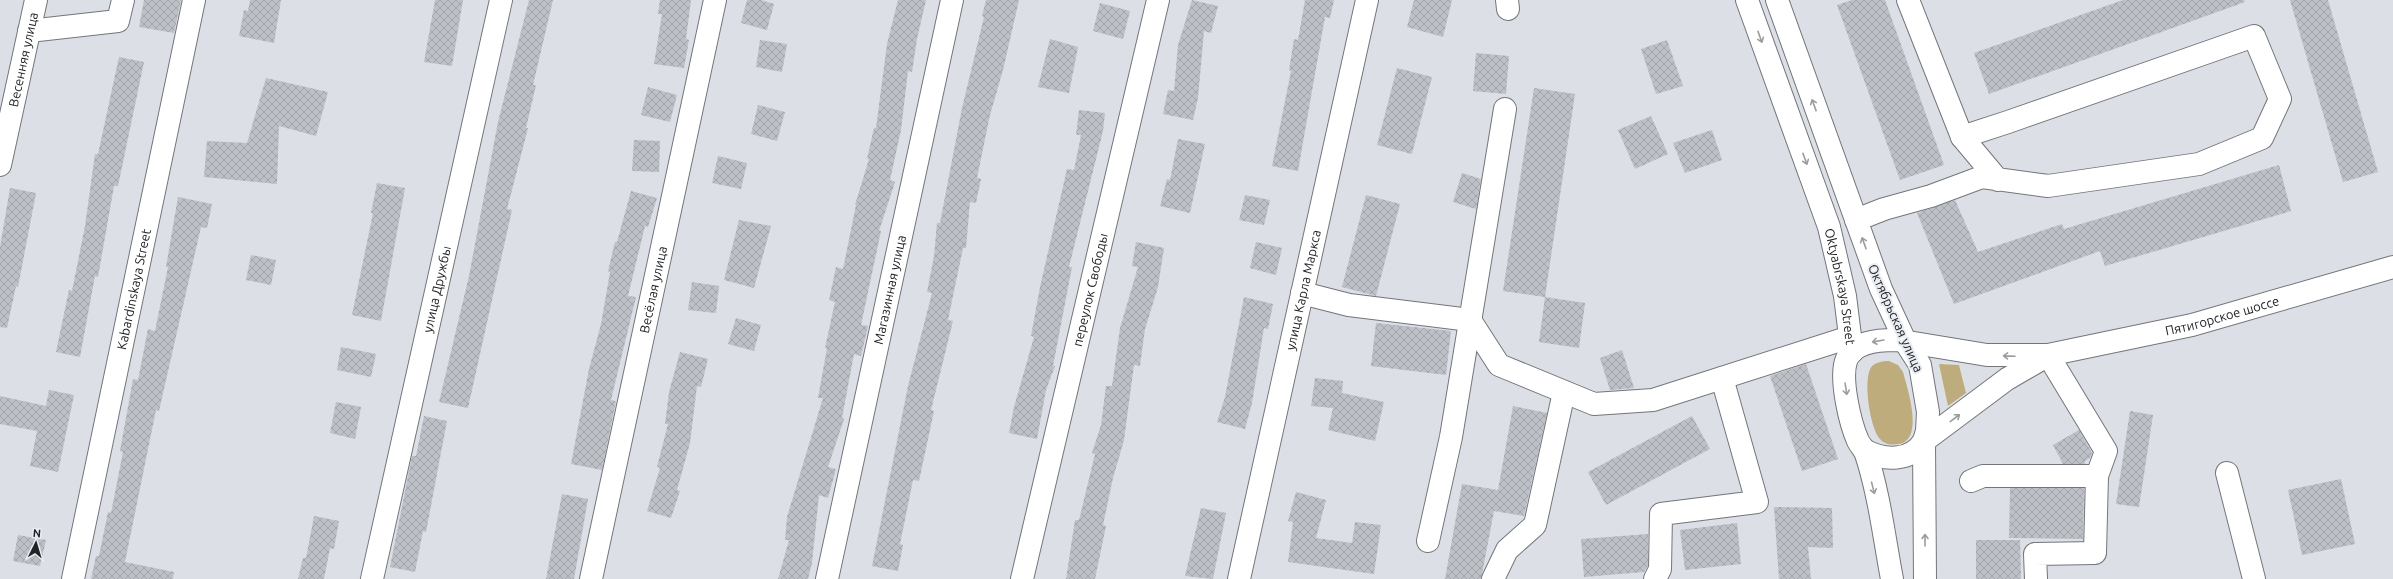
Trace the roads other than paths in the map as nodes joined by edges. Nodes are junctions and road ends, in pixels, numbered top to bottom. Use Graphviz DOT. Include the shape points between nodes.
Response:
graph roads {
  1 [pos="36,0"];
  2 [pos="123,0"];
  3 [pos="194,0"];
  4 [pos="502,0"];
  5 [pos="716,0"];
  6 [pos="952,0"];
  7 [pos="1158,0"];
  8 [pos="1367,0"];
  9 [pos="1747,0"];
  10 [pos="1777,0"];
  11 [pos="1908,0"];
  12 [pos="29,32"];
  13 [pos="1505,109"];
  14 [pos="1962,136"];
  15 [pos="0,165"];
  16 [pos="1998,180"];
  17 [pos="1856,220"];
  18 [pos="2393,267"];
  19 [pos="1302,293"];
  20 [pos="1470,320"];
  21 [pos="1906,343"];
  22 [pos="1851,344"];
  23 [pos="2048,355"];
  24 [pos="1722,378"];
  25 [pos="1564,392"];
  26 [pos="1924,441"];
  27 [pos="1864,450"];
  28 [pos="2227,473"];
  29 [pos="2097,476"];
  30 [pos="1971,481"];
  31 [pos="1428,541"];
  32 [pos="73,579"];
  33 [pos="372,579"];
  34 [pos="591,579"];
  35 [pos="827,579"];
  36 [pos="1022,579"];
  37 [pos="1239,579"];
  38 [pos="1493,579"];
  39 [pos="1655,579"];
  40 [pos="1892,579"];
  41 [pos="1925,579"];
  42 [pos="2036,579"];
  43 [pos="2254,579"];
  1 -- 12 [label="street, Весенняя улица"];
  2 -- 12 [label="street" via="118,21"];
  3 -- 32 [label="street, Kabardinskaya Street"];
  4 -- 33 [label="street, улица Дружбы"];
  5 -- 34 [label="street, Весёлая улица"];
  6 -- 35 [label="street, Магазинная улица"];
  7 -- 36 [label="street, переулок Свободы"];
  8 -- 19 [label="street, улица Карла Маркса"];
  9 -- 22 [label="street, Oktyabrskaya Street, one-way" via="1828,227 1838,262"];
  17 -- 10 [label="street, one-way"];
  11 -- 14 [label="street"];
  12 -- 15 [label="street, Весенняя улица"];
  13 -- 20 [label="street"];
  14 -- 16 [label="street"];
  14 -- 16 [label="street" via="2254,36 2280,99 2262,138 2199,164 2048,186"];
  16 -- 17 [label="street" via="1982,177"];
  21 -- 17 [label="street, Октябрьская улица, one-way" via="1881,289"];
  18 -- 23 [label="street, Пятигорское шоссе" via="2192,325"];
  19 -- 20 [label="street" via="1349,305"];
  19 -- 37 [label="street, улица Карла Маркса"];
  20 -- 25 [label="street, Пятигорское шоссе" via="1499,365"];
  20 -- 31 [label="street" via="1451,436"];
  21 -- 22 [label="street, Пятигорское шоссе, one-way" via="1880,340 1864,345"];
  23 -- 21 [label="street, Пятигорское шоссе, one-way" via="1987,355"];
  21 -- 26 [label="street, Октябрьская улица" via="1920,365 1924,384 1928,424"];
  22 -- 24 [label="street, Пятигорское шоссе"];
  22 -- 27 [label="street, Oktyabrskaya Street, one-way" via="1846,360 1845,383 1853,427"];
  26 -- 23 [label="street, Пятигорское шоссе, one-way" via="2007,379"];
  23 -- 29 [label="street" via="2106,451"];
  24 -- 25 [label="street, Пятигорское шоссе" via="1653,400 1594,404"];
  24 -- 39 [label="street" via="1757,502 1661,514 1660,569"];
  25 -- 38 [label="street" via="1535,526 1507,550"];
  26 -- 27 [label="street, Пятигорское шоссе" via="1918,450 1900,457 1879,457"];
  41 -- 26 [label="street, one-way"];
  27 -- 40 [label="street, Oktyabrskaya Street, one-way"];
  28 -- 43 [label="street"];
  29 -- 30 [label="street" via="1983,476"];
  29 -- 42 [label="street" via="2095,553 2035,554"];
}
